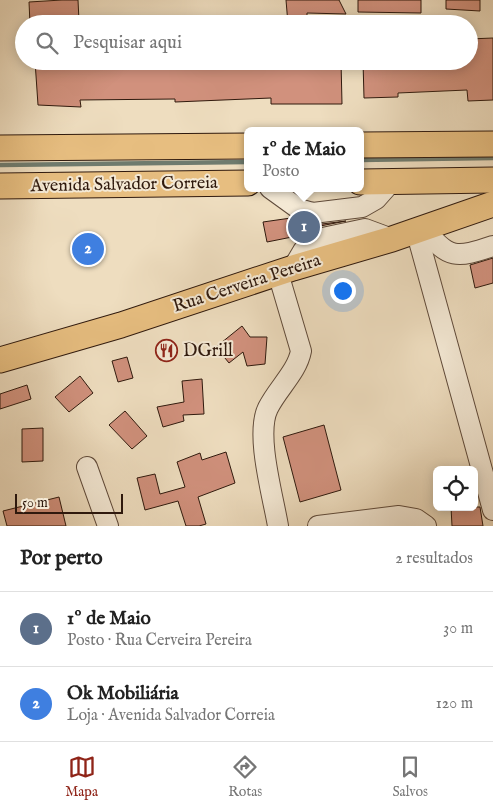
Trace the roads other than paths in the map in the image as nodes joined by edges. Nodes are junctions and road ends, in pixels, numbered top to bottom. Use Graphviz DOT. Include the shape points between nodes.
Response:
graph roads {
  1 [pos="493,144"];
  2 [pos="364,145"];
  3 [pos="244,146"];
  4 [pos="0,148"];
  5 [pos="493,180"];
  6 [pos="392,181"];
  7 [pos="364,182"];
  8 [pos="244,183"];
  9 [pos="0,186"];
  10 [pos="276,192"];
  11 [pos="493,204"];
  12 [pos="420,229"];
  13 [pos="493,246"];
  14 [pos="286,271"];
  15 [pos="0,360"];
  16 [pos="87,467"];
  17 [pos="493,510"];
  18 [pos="108,526"];
  19 [pos="278,526"];
  20 [pos="318,526"];
  21 [pos="426,526"];
  1 -- 2 [label="main road"];
  3 -- 4 [label="main road"];
  5 -- 6 [label="main road"];
  6 -- 7 [label="main road"];
  6 -- 10 [label="street" via="376,199 362,207 312,213 299,209"];
  8 -- 9 [label="main road, Avenida Salvador Correia"];
  11 -- 12 [label="main road, Rua Cerveira Pereira"];
  12 -- 13 [label="street" via="434,242 457,255 468,255"];
  12 -- 14 [label="main road, Rua Cerveira Pereira"];
  12 -- 17 [label="street"];
  14 -- 15 [label="main road, Rua Cerveira Pereira" via="121,325"];
  14 -- 19 [label="street" via="301,351 299,361 264,416 263,439"];
  16 -- 18 [label="street"];
  20 -- 21 [label="street" via="399,516 416,519"];
}
